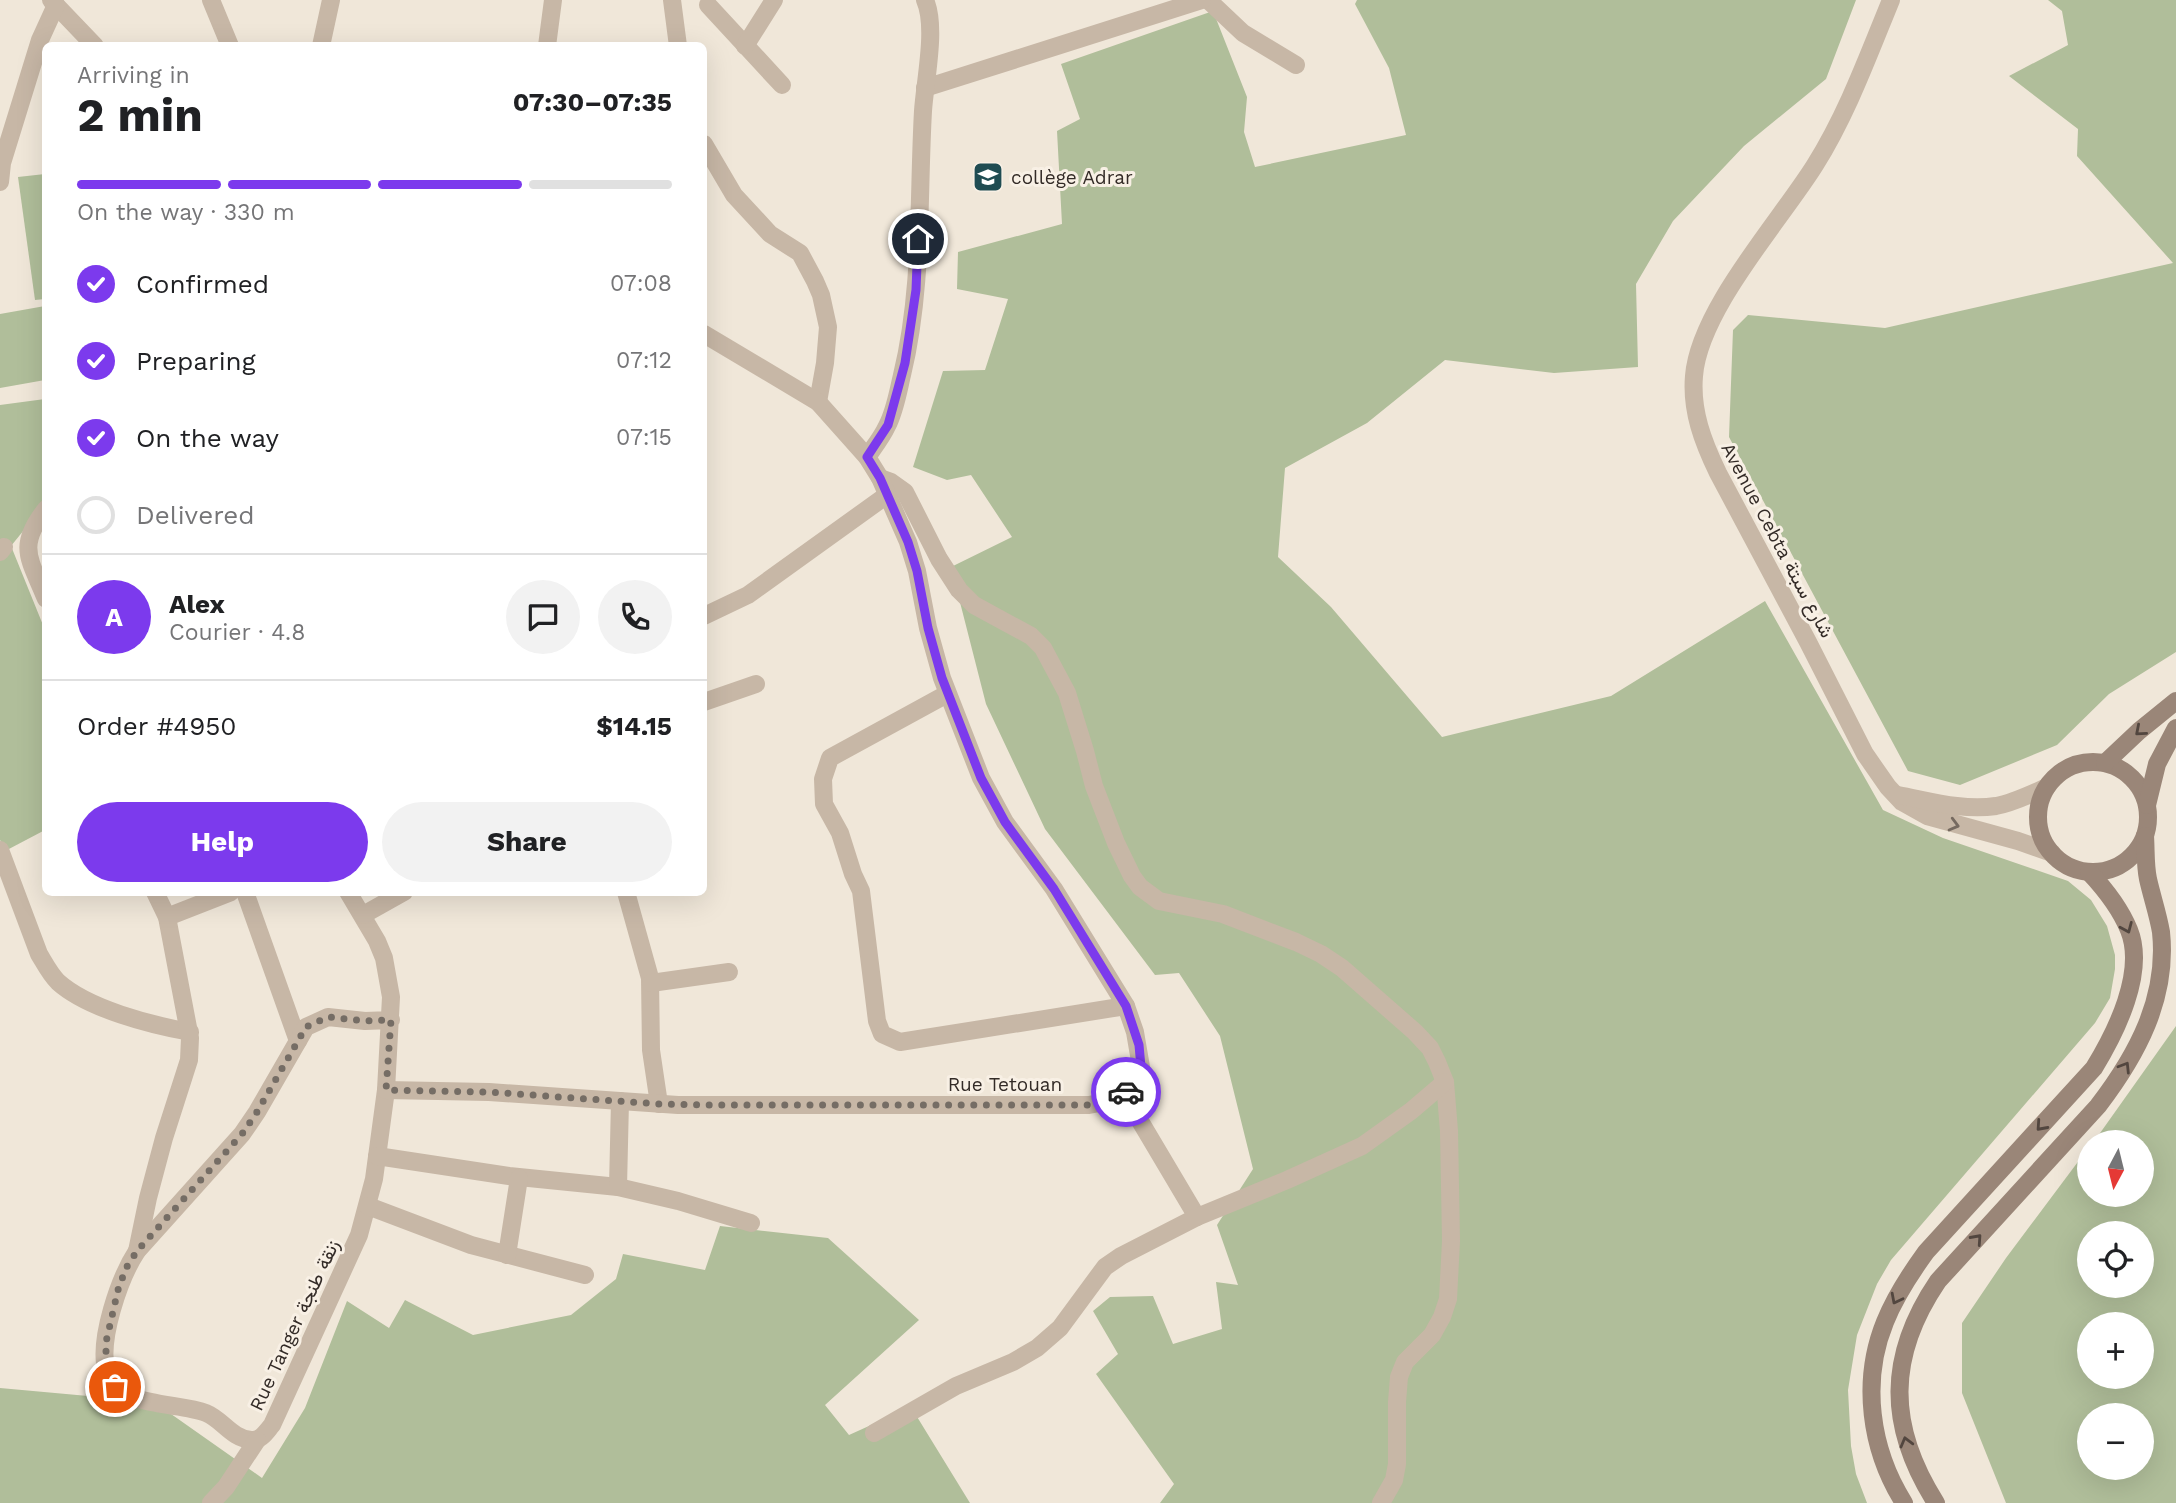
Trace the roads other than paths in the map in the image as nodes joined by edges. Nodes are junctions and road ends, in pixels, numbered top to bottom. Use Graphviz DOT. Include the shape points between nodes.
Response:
graph roads {
  1 [pos="211,0"];
  2 [pos="331,0"];
  3 [pos="553,0"];
  4 [pos="672,0"];
  5 [pos="774,0"];
  6 [pos="925,0"];
  7 [pos="1202,0"];
  8 [pos="1208,0"];
  9 [pos="1891,0"];
  10 [pos="53,3"];
  11 [pos="708,5"];
  12 [pos="91,42"];
  13 [pos="228,42"];
  14 [pos="322,42"];
  15 [pos="548,42"];
  16 [pos="677,42"];
  17 [pos="745,46"];
  18 [pos="1296,65"];
  19 [pos="782,85"];
  20 [pos="925,88"];
  21 [pos="707,149"];
  22 [pos="0,182"];
  23 [pos="707,341"];
  24 [pos="818,402"];
  25 [pos="867,457"];
  26 [pos="884,487"];
  27 [pos="42,515"];
  28 [pos="42,589"];
  29 [pos="707,614"];
  30 [pos="755,684"];
  31 [pos="947,694"];
  32 [pos="707,701"];
  33 [pos="2176,701"];
  34 [pos="2176,728"];
  35 [pos="2105,763"];
  36 [pos="2047,787"];
  37 [pos="1894,794"];
  38 [pos="2147,804"];
  39 [pos="2145,836"];
  40 [pos="0,850"];
  41 [pos="2052,853"];
  42 [pos="2089,872"];
  43 [pos="157,896"];
  44 [pos="221,896"];
  45 [pos="245,896"];
  46 [pos="351,896"];
  47 [pos="397,896"];
  48 [pos="627,896"];
  49 [pos="363,915"];
  50 [pos="167,917"];
  51 [pos="729,972"];
  52 [pos="651,984"];
  53 [pos="1126,1006"];
  54 [pos="391,1020"];
  55 [pos="190,1032"];
  56 [pos="298,1041"];
  57 [pos="1445,1083"];
  58 [pos="386,1090"];
  59 [pos="1124,1094"];
  60 [pos="620,1101"];
  61 [pos="659,1104"];
  62 [pos="377,1156"];
  63 [pos="519,1178"];
  64 [pos="618,1187"];
  65 [pos="368,1206"];
  66 [pos="1197,1217"];
  67 [pos="751,1223"];
  68 [pos="137,1251"];
  69 [pos="507,1255"];
  70 [pos="585,1275"];
  71 [pos="874,1433"];
  72 [pos="257,1440"];
  73 [pos="211,1503"];
  74 [pos="1381,1503"];
  75 [pos="1904,1503"];
  76 [pos="1936,1503"];
  1 -- 13 [label="street"];
  2 -- 14 [label="street"];
  3 -- 15 [label="street"];
  4 -- 16 [label="street"];
  5 -- 17 [label="street"];
  6 -- 20 [label="street" via="930,30"];
  7 -- 20 [label="street"];
  8 -- 18 [label="street" via="1243,33"];
  9 -- 37 [label="street, Avenue Cebta شارع سبتة" via="1824,150 1753,253 1705,334 1693,383 1700,430 1718,473 1864,754"];
  10 -- 12 [label="street"];
  10 -- 22 [label="street"];
  11 -- 17 [label="street"];
  17 -- 19 [label="street"];
  20 -- 25 [label="street" via="912,326 888,425"];
  21 -- 24 [label="street" via="734,195 770,234 800,253 816,281 828,327"];
  23 -- 24 [label="street"];
  24 -- 25 [label="street"];
  25 -- 26 [label="street"];
  26 -- 29 [label="street" via="766,583"];
  26 -- 31 [label="street" via="917,571"];
  26 -- 57 [label="street" via="891,482 905,492 959,590 1043,648 1067,693 1116,843 1140,887 1159,901 1223,914 1321,954 1415,1032 1430,1048"];
  27 -- 28 [label="street" via="27,542"];
  30 -- 32 [label="street"];
  31 -- 53 [label="street" via="994,804 1054,889"];
  31 -- 53 [label="street" via="830,758 823,779 824,804 840,832 861,891 882,1034 900,1042"];
  33 -- 35 [label="main road, one-way"];
  34 -- 38 [label="main road" via="2157,764"];
  35 -- 36 [label="main road" via="2073,766"];
  35 -- 38 [label="main road" via="2132,778"];
  36 -- 37 [label="street" via="1986,807"];
  36 -- 41 [label="main road" via="2038,813 2039,828"];
  37 -- 41 [label="street, Avenue Cebta شارع سبتة, one-way" via="1927,816"];
  38 -- 39 [label="main road"];
  39 -- 42 [label="main road" via="2129,859"];
  76 -- 39 [label="main road, one-way" via="1920,1478 1904,1434 1899,1398 1910,1331 1938,1281 2098,1106 2138,1046 2152,1012 2162,963"];
  40 -- 55 [label="street" via="39,954 58,982 110,1010"];
  41 -- 42 [label="main road" via="2075,869"];
  42 -- 75 [label="main road, one-way" via="2114,902 2133,944 2134,963 2121,1016 2094,1068 1926,1252 1884,1322 1875,1354 1874,1432"];
  43 -- 50 [label="street"];
  44 -- 50 [label="street"];
  45 -- 56 [label="street"];
  46 -- 49 [label="street, Rue Tanger زنقة طنجة"];
  47 -- 49 [label="street"];
  48 -- 52 [label="street"];
  49 -- 54 [label="street, Rue Tanger زنقة طنجة" via="384,958"];
  50 -- 55 [label="street"];
  51 -- 52 [label="street"];
  52 -- 61 [label="street" via="651,1050"];
  53 -- 59 [label="street" via="1141,1067"];
  54 -- 56 [label="street, Rue Tanger زنقة طنجة" via="328,1017 306,1027"];
  54 -- 58 [label="street, Rue Tanger زنقة طنجة"];
  55 -- 68 [label="street" via="182,1086 163,1138"];
  56 -- 68 [label="street, Rue Tanger زنقة طنجة" via="242,1134"];
  57 -- 66 [label="street" via="1362,1146"];
  57 -- 74 [label="street" via="1450,1131 1448,1299 1432,1335 1405,1362 1399,1377 1397,1464"];
  58 -- 60 [label="street, Rue Tetouan"];
  58 -- 62 [label="street, Rue Tanger زنقة طنجة"];
  59 -- 61 [label="street, Rue Tetouan" via="1104,1102 1068,1106"];
  59 -- 66 [label="street"];
  60 -- 61 [label="street, Rue Tetouan"];
  60 -- 64 [label="street"];
  62 -- 63 [label="street"];
  62 -- 65 [label="street, Rue Tanger زنقة طنجة"];
  63 -- 64 [label="street"];
  63 -- 69 [label="street"];
  64 -- 67 [label="street"];
  65 -- 69 [label="street"];
  65 -- 72 [label="street, Rue Tanger زنقة طنجة" via="272,1425"];
  66 -- 71 [label="street" via="1105,1267 1060,1328 1037,1348 956,1386"];
  68 -- 72 [label="street, Rue Tanger زنقة طنجة" via="118,1290 106,1342 111,1382 136,1398 209,1414 229,1432"];
  69 -- 70 [label="street"];
  72 -- 73 [label="street"];
}
